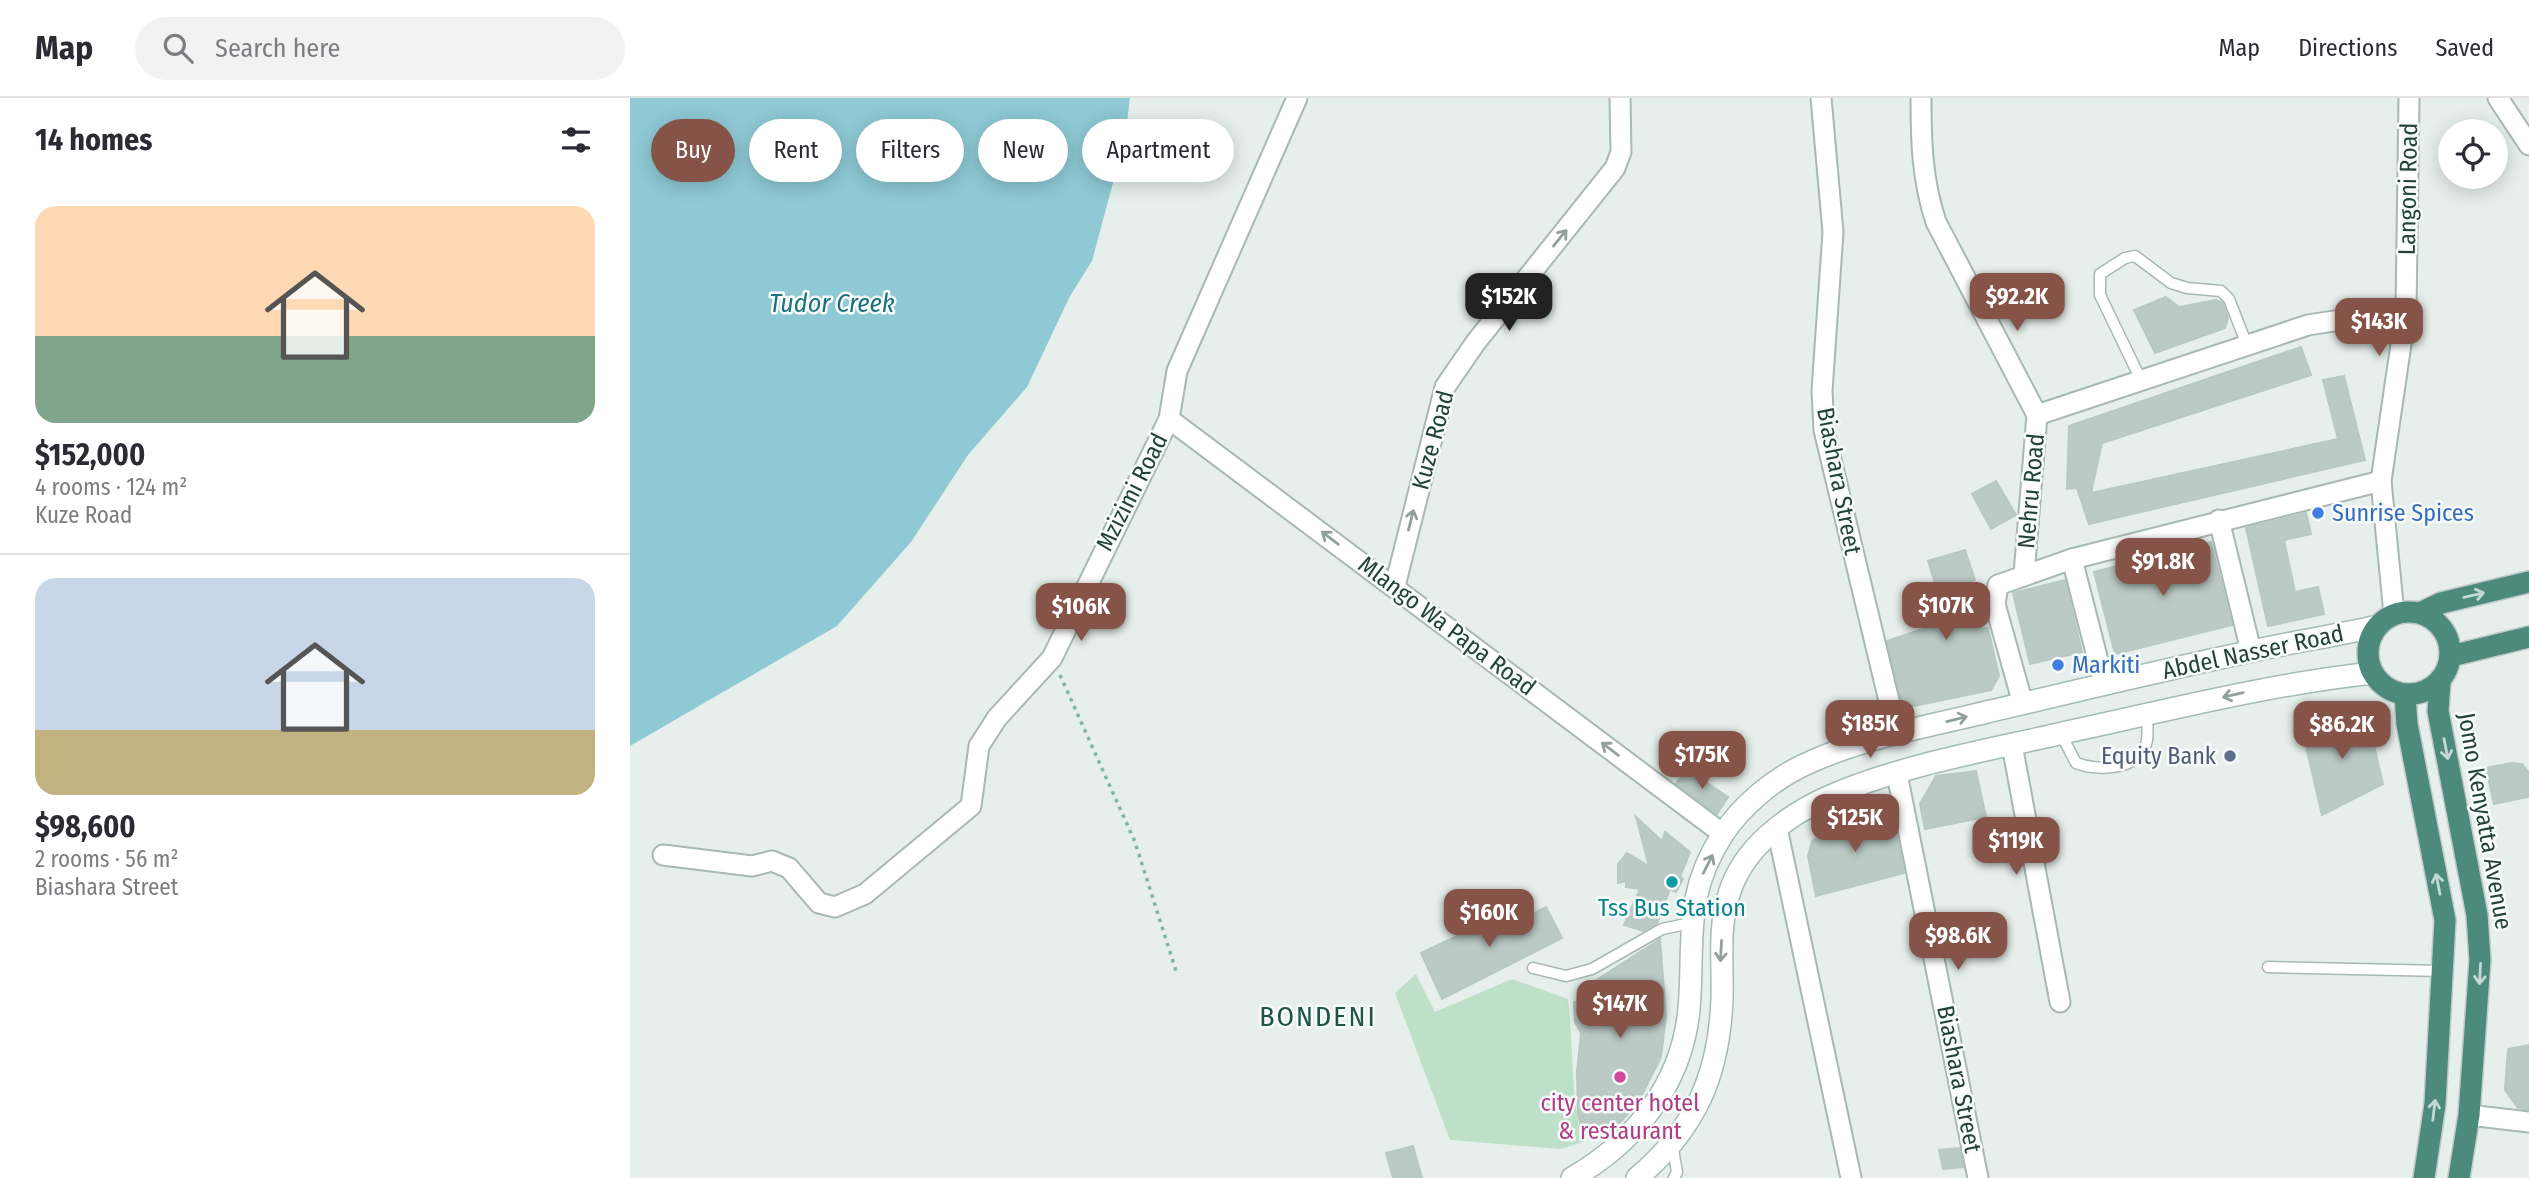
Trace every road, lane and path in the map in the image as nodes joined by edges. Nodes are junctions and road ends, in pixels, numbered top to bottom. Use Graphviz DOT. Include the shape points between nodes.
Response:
graph roads {
  1 [pos="1297,98"];
  2 [pos="1620,98"];
  3 [pos="1821,98"];
  4 [pos="1921,98"];
  5 [pos="2409,98"];
  6 [pos="2498,98"];
  7 [pos="2529,145"];
  8 [pos="2406,310"];
  9 [pos="2247,345"];
  10 [pos="2141,380"];
  11 [pos="2037,415"];
  12 [pos="1169,419"];
  13 [pos="2381,481"];
  14 [pos="2219,520"];
  15 [pos="2072,559"];
  16 [pos="2024,574"];
  17 [pos="2529,582"];
  18 [pos="1395,586"];
  19 [pos="2420,613"];
  20 [pos="2386,620"];
  21 [pos="2529,637"];
  22 [pos="2251,651"];
  23 [pos="2451,656"];
  24 [pos="1052,657"];
  25 [pos="2373,673"];
  26 [pos="2440,682"];
  27 [pos="2104,684"];
  28 [pos="2405,695"];
  29 [pos="2023,704"];
  30 [pos="2147,715"];
  31 [pos="1897,734"];
  32 [pos="2061,734"];
  33 [pos="2012,745"];
  34 [pos="1897,774"];
  35 [pos="1777,828"];
  36 [pos="1723,834"];
  37 [pos="663,855"];
  38 [pos="1691,923"];
  39 [pos="2268,967"];
  40 [pos="1532,968"];
  41 [pos="2443,971"];
  42 [pos="1177,975"];
  43 [pos="2060,1002"];
  44 [pos="2469,1115"];
  45 [pos="2529,1122"];
  46 [pos="1672,1143"];
  47 [pos="1572,1178"];
  48 [pos="1637,1178"];
  49 [pos="1674,1178"];
  50 [pos="1851,1178"];
  51 [pos="1979,1178"];
  52 [pos="2424,1178"];
  53 [pos="2459,1178"];
  1 -- 12 [label="street, Mzizimi Road" via="1177,371"];
  18 -- 2 [label="street, Kuze Road, one-way" via="1444,387 1615,168 1621,152"];
  3 -- 31 [label="street, Biashara Street" via="1833,232 1822,391 1824,430"];
  4 -- 11 [label="street, Nehru Road" via="1922,160 1936,222"];
  5 -- 8 [label="street, Langoni Road"];
  6 -- 7 [label="street"];
  8 -- 9 [label="street" via="2308,325"];
  8 -- 13 [label="street, Langoni Road"];
  9 -- 10 [label="street"];
  9 -- 10 [label="lane" via="2230,299 2221,291 2171,283 2135,256 2125,258 2100,274 2098,283"];
  10 -- 11 [label="street"];
  11 -- 16 [label="street, Nehru Road"];
  18 -- 12 [label="street, Mlango Wa Papa Road, one-way"];
  12 -- 24 [label="street, Mzizimi Road"];
  13 -- 14 [label="street"];
  13 -- 20 [label="street, Langoni Road"];
  14 -- 15 [label="street"];
  14 -- 22 [label="street"];
  15 -- 16 [label="street"];
  15 -- 27 [label="street"];
  16 -- 29 [label="street" via="1998,585 1994,598"];
  19 -- 17 [label="highway, one-way" via="2441,603"];
  36 -- 18 [label="street, Mlango Wa Papa Road, one-way"];
  19 -- 20 [label="highway"];
  19 -- 23 [label="highway" via="2443,629"];
  20 -- 22 [label="main road, Abdel Nasser Road"];
  20 -- 25 [label="highway" via="2369,649"];
  21 -- 23 [label="highway"];
  22 -- 27 [label="main road, Abdel Nasser Road"];
  23 -- 26 [label="highway"];
  24 -- 37 [label="street, Mzizimi Road" via="978,746 971,806 850,903 835,907 819,903 789,868 772,860 752,866"];
  24 -- 42 [label="path" via="1135,842"];
  25 -- 28 [label="highway" via="2382,684"];
  25 -- 30 [label="main road, Abdel Nasser Road, one-way" via="2289,683"];
  26 -- 28 [label="highway" via="2418,694"];
  26 -- 44 [label="highway, Jomo Kenyatta Avenue, one-way" via="2438,711 2479,942"];
  27 -- 29 [label="main road, Abdel Nasser Road"];
  41 -- 28 [label="highway, one-way" via="2445,920"];
  31 -- 29 [label="main road, Abdel Nasser Road, one-way"];
  30 -- 32 [label="main road, Abdel Nasser Road"];
  30 -- 32 [label="lane" via="2146,744 2137,757 2114,768 2090,769 2076,763"];
  31 -- 36 [label="main road, Abdel Nasser Road" via="1798,768 1744,809"];
  32 -- 33 [label="main road, Abdel Nasser Road"];
  33 -- 34 [label="main road, Abdel Nasser Road"];
  33 -- 43 [label="street"];
  34 -- 35 [label="main road, Abdel Nasser Road" via="1828,797"];
  34 -- 51 [label="street, Biashara Street"];
  35 -- 46 [label="main road, Abdel Nasser Road, one-way" via="1746,856 1733,881 1724,912 1722,998 1713,1072 1697,1108"];
  35 -- 50 [label="street"];
  38 -- 36 [label="main road, Abdel Nasser Road, one-way" via="1700,881"];
  38 -- 40 [label="lane" via="1662,929 1592,969 1566,976"];
  38 -- 47 [label="main road, Abdel Nasser Road" via="1689,1010 1678,1061 1636,1130 1597,1164"];
  39 -- 41 [label="lane"];
  52 -- 41 [label="highway, one-way" via="2435,1104"];
  44 -- 45 [label="street"];
  44 -- 53 [label="highway, Jomo Kenyatta Avenue"];
  46 -- 48 [label="main road, Abdel Nasser Road"];
  46 -- 49 [label="lane"];
}
